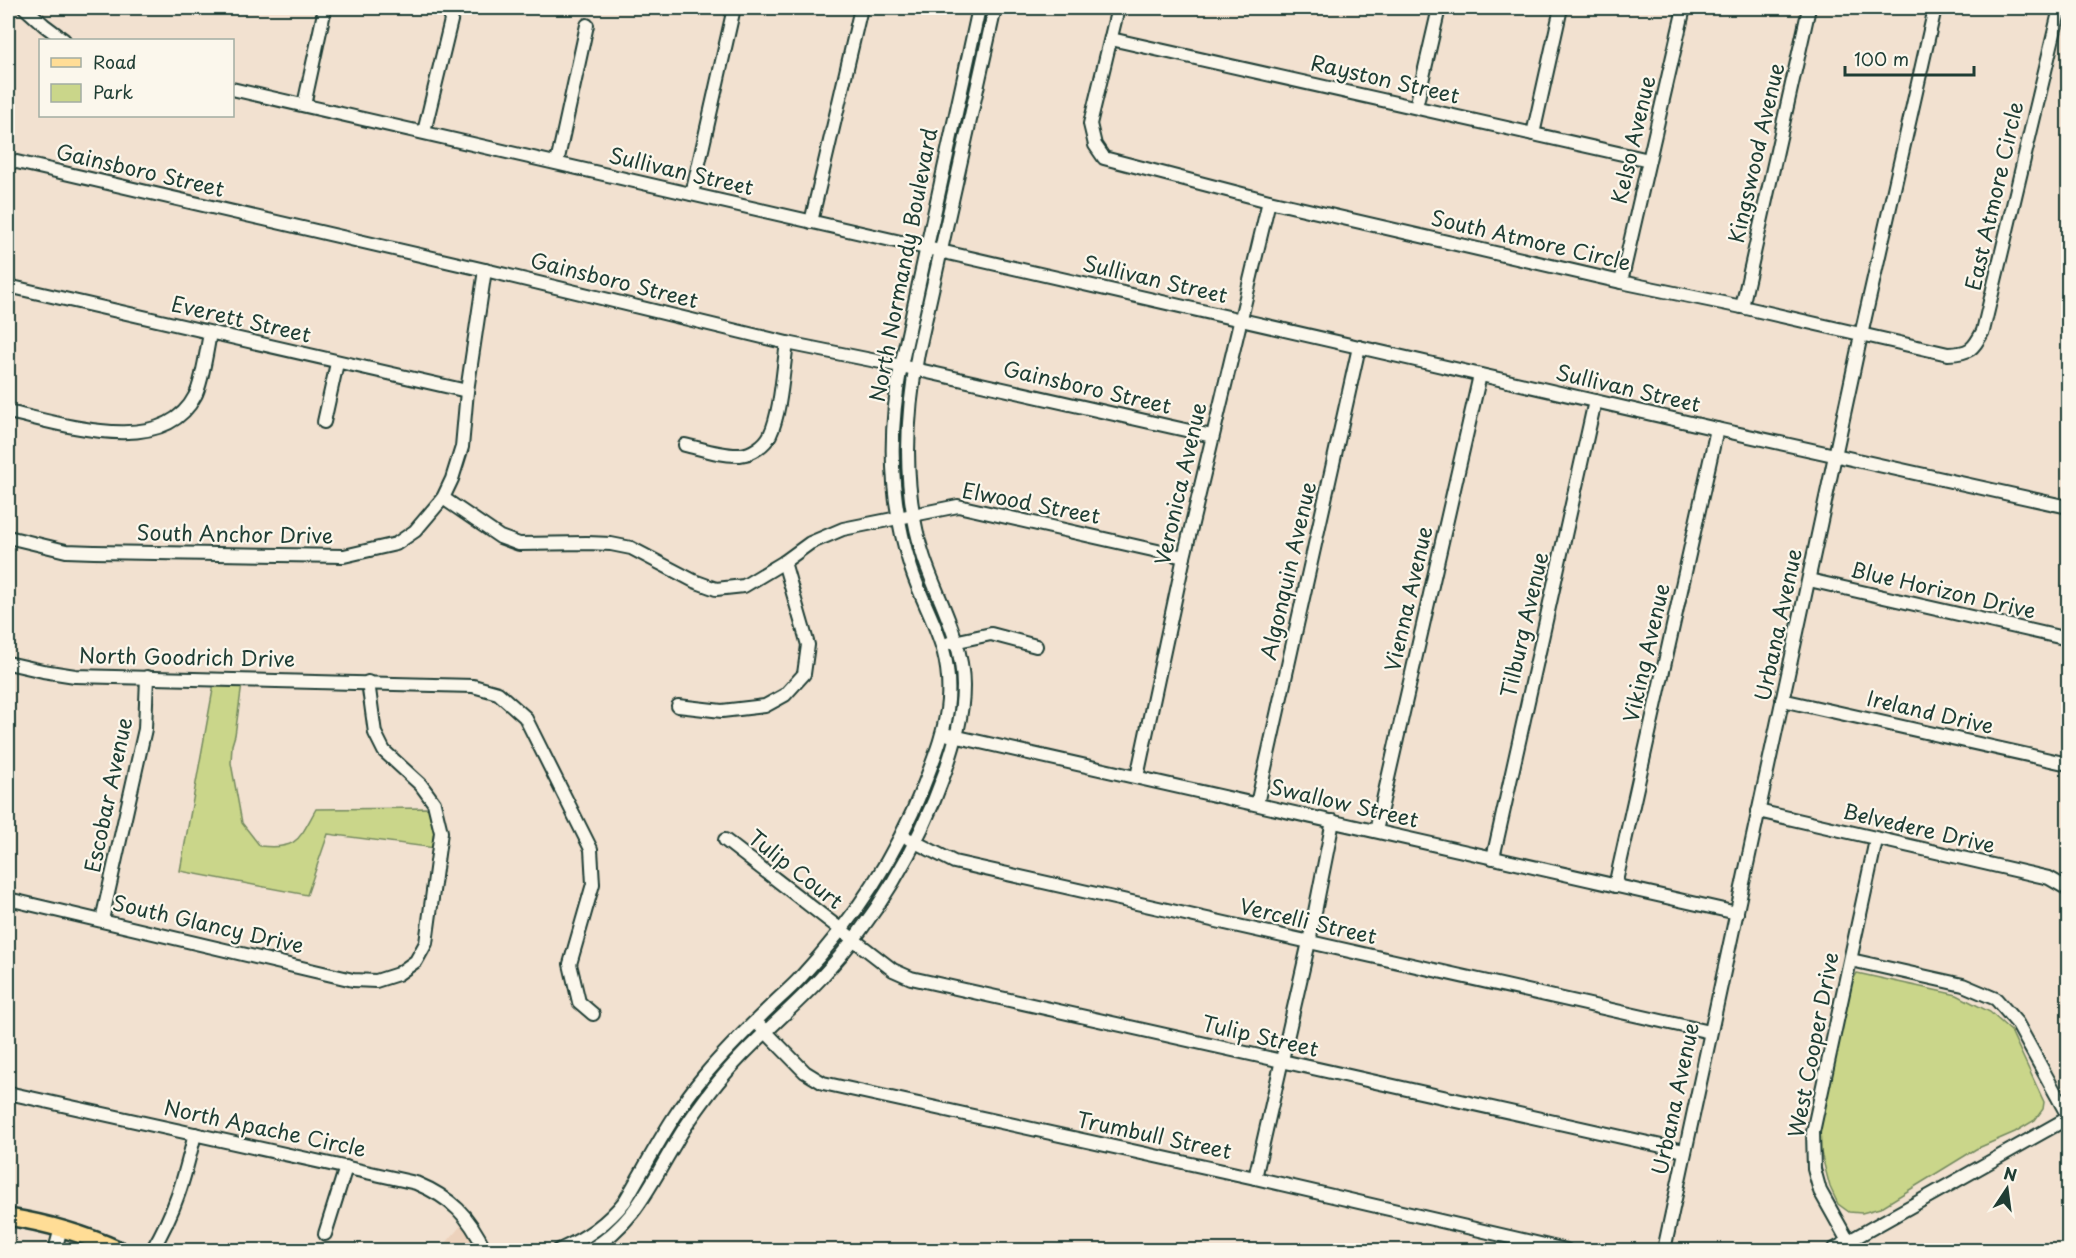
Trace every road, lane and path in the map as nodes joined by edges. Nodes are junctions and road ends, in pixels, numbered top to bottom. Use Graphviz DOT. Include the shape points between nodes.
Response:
graph roads {
  1 [pos="25,8"];
  2 [pos="325,8"];
  3 [pos="454,8"];
  4 [pos="734,8"];
  5 [pos="861,8"];
  6 [pos="979,8"];
  7 [pos="995,8"];
  8 [pos="1118,8"];
  9 [pos="1439,8"];
  10 [pos="1561,8"];
  11 [pos="1684,8"];
  12 [pos="1809,8"];
  13 [pos="1935,8"];
  14 [pos="2060,8"];
  15 [pos="587,25"];
  16 [pos="63,39"];
  17 [pos="1111,39"];
  18 [pos="234,89"];
  19 [pos="304,105"];
  20 [pos="1416,107"];
  21 [pos="424,132"];
  22 [pos="1533,134"];
  23 [pos="8,160"];
  24 [pos="1649,160"];
  25 [pos="557,163"];
  26 [pos="692,194"];
  27 [pos="1269,201"];
  28 [pos="811,222"];
  29 [pos="927,248"];
  30 [pos="941,251"];
  31 [pos="485,270"];
  32 [pos="1621,282"];
  33 [pos="8,286"];
  34 [pos="1742,307"];
  35 [pos="1240,320"];
  36 [pos="210,333"];
  37 [pos="1861,335"];
  38 [pos="787,343"];
  39 [pos="1359,347"];
  40 [pos="1966,353"];
  41 [pos="337,363"];
  42 [pos="901,366"];
  43 [pos="914,369"];
  44 [pos="1480,375"];
  45 [pos="466,391"];
  46 [pos="1595,401"];
  47 [pos="8,412"];
  48 [pos="324,422"];
  49 [pos="1717,429"];
  50 [pos="1212,436"];
  51 [pos="685,445"];
  52 [pos="1836,454"];
  53 [pos="442,498"];
  54 [pos="2068,507"];
  55 [pos="913,515"];
  56 [pos="899,518"];
  57 [pos="8,537"];
  58 [pos="1184,556"];
  59 [pos="784,562"];
  60 [pos="1809,580"];
  61 [pos="2068,639"];
  62 [pos="956,641"];
  63 [pos="942,644"];
  64 [pos="1036,646"];
  65 [pos="8,663"];
  66 [pos="147,677"];
  67 [pos="368,682"];
  68 [pos="1782,700"];
  69 [pos="678,706"];
  70 [pos="942,733"];
  71 [pos="957,736"];
  72 [pos="2068,764"];
  73 [pos="1137,777"];
  74 [pos="1257,804"];
  75 [pos="1758,811"];
  76 [pos="1333,821"];
  77 [pos="1376,831"];
  78 [pos="902,836"];
  79 [pos="725,840"];
  80 [pos="1876,840"];
  81 [pos="915,842"];
  82 [pos="1492,858"];
  83 [pos="1615,886"];
  84 [pos="2068,889"];
  85 [pos="8,899"];
  86 [pos="1737,913"];
  87 [pos="102,920"];
  88 [pos="841,930"];
  89 [pos="853,939"];
  90 [pos="1309,942"];
  91 [pos="1851,960"];
  92 [pos="592,1014"];
  93 [pos="756,1020"];
  94 [pos="765,1032"];
  95 [pos="1710,1032"];
  96 [pos="1281,1061"];
  97 [pos="8,1093"];
  98 [pos="2068,1117"];
  99 [pos="195,1134"];
  100 [pos="1684,1151"];
  101 [pos="346,1167"];
  102 [pos="1255,1178"];
  103 [pos="8,1216"];
  104 [pos="61,1228"];
  105 [pos="325,1233"];
  106 [pos="1851,1247"];
  107 [pos="55,1251"];
  108 [pos="120,1251"];
  109 [pos="152,1251"];
  110 [pos="485,1251"];
  111 [pos="559,1251"];
  112 [pos="591,1251"];
  113 [pos="1566,1251"];
  114 [pos="1664,1251"];
  115 [pos="1833,1251"];
  1 -- 16 [label="street"];
  2 -- 19 [label="street"];
  3 -- 21 [label="street"];
  4 -- 26 [label="street"];
  5 -- 28 [label="street"];
  6 -- 29 [label="street, North Normandy Boulevard"];
  7 -- 30 [label="street, North Normandy Boulevard"];
  8 -- 17 [label="street"];
  9 -- 20 [label="street"];
  10 -- 22 [label="street"];
  11 -- 24 [label="street, Kelso Avenue"];
  12 -- 34 [label="street, Kingswood Avenue"];
  13 -- 37 [label="street, Urbana Avenue"];
  14 -- 40 [label="street, East Atmore Circle" via="1983,331"];
  15 -- 25 [label="street"];
  17 -- 20 [label="street, Rayston Street"];
  17 -- 27 [label="street, South Atmore Circle" via="1090,124 1095,146 1104,158"];
  18 -- 19 [label="street, Sullivan Street"];
  19 -- 21 [label="street, Sullivan Street"];
  20 -- 22 [label="street, Rayston Street"];
  21 -- 25 [label="street, Sullivan Street"];
  22 -- 24 [label="street, Rayston Street"];
  23 -- 31 [label="street, Gainsboro Street"];
  24 -- 32 [label="street, Kelso Avenue"];
  25 -- 26 [label="street, Sullivan Street"];
  26 -- 28 [label="street, Sullivan Street"];
  27 -- 32 [label="street, South Atmore Circle"];
  27 -- 35 [label="street, Veronica Avenue"];
  28 -- 29 [label="street, Sullivan Street"];
  29 -- 30 [label="street, Sullivan Street"];
  29 -- 42 [label="street, North Normandy Boulevard"];
  30 -- 35 [label="street, Sullivan Street"];
  30 -- 43 [label="street, North Normandy Boulevard"];
  31 -- 38 [label="street, Gainsboro Street"];
  31 -- 45 [label="street, South Anchor Drive"];
  32 -- 34 [label="street, South Atmore Circle"];
  33 -- 36 [label="street, Everett Street"];
  34 -- 37 [label="street, South Atmore Circle"];
  35 -- 39 [label="street, Sullivan Street"];
  35 -- 50 [label="street, Veronica Avenue"];
  36 -- 41 [label="street, Everett Street"];
  36 -- 47 [label="street" via="196,396 177,420 152,430 88,430"];
  37 -- 40 [label="street, South Atmore Circle" via="1948,354"];
  37 -- 52 [label="street, Urbana Avenue"];
  38 -- 42 [label="street, Gainsboro Street"];
  38 -- 51 [label="street" via="776,416 770,436 760,446 741,455"];
  39 -- 44 [label="street, Sullivan Street"];
  39 -- 74 [label="street, Algonquin Avenue"];
  41 -- 45 [label="street, Everett Street"];
  41 -- 48 [label="street"];
  42 -- 43 [label="street, Gainsboro Street"];
  42 -- 56 [label="street, North Normandy Boulevard" via="892,444"];
  43 -- 50 [label="street, Gainsboro Street"];
  43 -- 55 [label="street, North Normandy Boulevard" via="907,437"];
  44 -- 46 [label="street, Sullivan Street"];
  44 -- 77 [label="street, Vienna Avenue"];
  45 -- 53 [label="street, South Anchor Drive" via="462,447"];
  46 -- 49 [label="street, Sullivan Street"];
  46 -- 82 [label="street, Tilburg Avenue"];
  49 -- 52 [label="street, Sullivan Street"];
  49 -- 83 [label="street, Viking Avenue"];
  50 -- 58 [label="street, Veronica Avenue"];
  52 -- 54 [label="street, Sullivan Street"];
  52 -- 60 [label="street, Urbana Avenue"];
  53 -- 57 [label="street, South Anchor Drive" via="415,531 396,544 344,556 85,552"];
  53 -- 59 [label="street, Elwood Street" via="500,537 519,544 587,543 631,548 716,590 744,586"];
  55 -- 56 [label="street, Elwood Street"];
  55 -- 58 [label="street, Elwood Street" via="958,506"];
  55 -- 62 [label="street, North Normandy Boulevard" via="929,573"];
  56 -- 59 [label="street, Elwood Street" via="843,529 810,543"];
  56 -- 63 [label="street, North Normandy Boulevard" via="911,567"];
  58 -- 73 [label="street, Veronica Avenue"];
  59 -- 69 [label="street" via="808,645 804,674 785,695 765,706 722,711"];
  60 -- 61 [label="street, Blue Horizon Drive"];
  60 -- 68 [label="street, Urbana Avenue"];
  62 -- 63 [label="street"];
  62 -- 64 [label="street" via="991,634"];
  62 -- 71 [label="street, North Normandy Boulevard" via="963,683"];
  63 -- 70 [label="street, North Normandy Boulevard" via="949,688"];
  65 -- 66 [label="street, North Goodrich Drive" via="75,676"];
  66 -- 67 [label="street, North Goodrich Drive"];
  66 -- 87 [label="street, Escobar Avenue" via="145,729"];
  67 -- 87 [label="street, South Glancy Drive" via="379,742 434,803 441,832 426,943 416,961 398,974 376,981 353,980"];
  67 -- 92 [label="street, North Goodrich Drive" via="473,686 498,693 525,717 591,849 593,884 570,963 579,1002"];
  68 -- 72 [label="street, Ireland Drive"];
  68 -- 75 [label="street, Urbana Avenue"];
  70 -- 71 [label="street, Swallow Street"];
  70 -- 78 [label="street, North Normandy Boulevard"];
  71 -- 73 [label="street, Swallow Street"];
  71 -- 81 [label="street, North Normandy Boulevard"];
  73 -- 74 [label="street, Swallow Street"];
  74 -- 76 [label="street, Swallow Street"];
  75 -- 80 [label="street, Belvedere Drive"];
  75 -- 86 [label="street, Urbana Avenue"];
  76 -- 77 [label="street, Swallow Street"];
  76 -- 90 [label="street"];
  77 -- 82 [label="street, Swallow Street"];
  78 -- 81 [label="street, Vercelli Street"];
  78 -- 88 [label="street, North Normandy Boulevard" via="871,890"];
  79 -- 88 [label="street, Tulip Court"];
  80 -- 84 [label="street, Belvedere Drive" via="2049,878"];
  80 -- 91 [label="street, West Cooper Drive"];
  81 -- 89 [label="street, North Normandy Boulevard" via="879,905"];
  81 -- 90 [label="street, Vercelli Street" via="954,862"];
  82 -- 83 [label="street, Swallow Street"];
  83 -- 86 [label="street, Swallow Street"];
  85 -- 87 [label="street, South Glancy Drive"];
  86 -- 95 [label="street, Urbana Avenue"];
  88 -- 89 [label="street, Tulip Street"];
  88 -- 93 [label="street, North Normandy Boulevard" via="799,979"];
  89 -- 94 [label="street, North Normandy Boulevard" via="819,980"];
  89 -- 96 [label="street, Tulip Street" via="893,970 911,978"];
  90 -- 95 [label="street, Vercelli Street"];
  90 -- 96 [label="street"];
  91 -- 98 [label="street" via="1963,985 1996,999 2017,1023"];
  91 -- 106 [label="street, West Cooper Drive" via="1813,1132 1814,1169 1820,1191"];
  93 -- 94 [label="street, Trumbull Street"];
  93 -- 111 [label="street, North Normandy Boulevard" via="685,1101 616,1213 587,1236"];
  94 -- 102 [label="street, Trumbull Street" via="805,1072 823,1083"];
  94 -- 112 [label="street, North Normandy Boulevard" via="710,1093 677,1139 632,1215"];
  95 -- 100 [label="street, Urbana Avenue"];
  96 -- 100 [label="street, Tulip Street"];
  96 -- 102 [label="street"];
  97 -- 99 [label="street, North Apache Circle"];
  98 -- 106 [label="street"];
  99 -- 101 [label="street, North Apache Circle"];
  99 -- 109 [label="street" via="174,1209"];
  100 -- 114 [label="street, Urbana Avenue"];
  101 -- 105 [label="street"];
  101 -- 110 [label="street, North Apache Circle" via="432,1190 466,1217"];
  102 -- 113 [label="street, Trumbull Street"];
  103 -- 104 [label="main road"];
  104 -- 107 [label="street"];
  104 -- 108 [label="main road"];
  106 -- 115 [label="street"];
}
